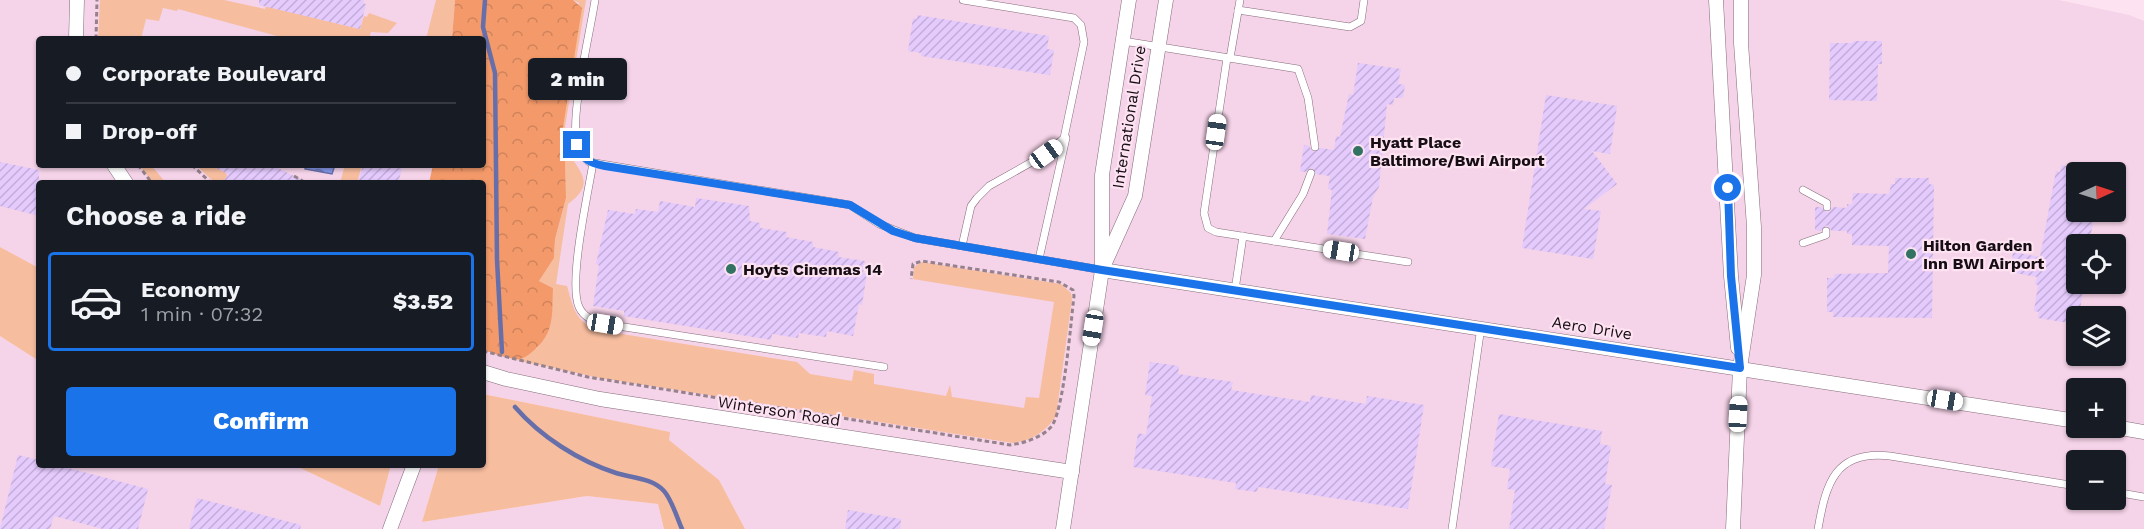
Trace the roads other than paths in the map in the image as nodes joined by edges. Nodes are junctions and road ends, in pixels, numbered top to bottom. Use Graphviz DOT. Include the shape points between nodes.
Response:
graph roads {
  1 [pos="77,0"];
  2 [pos="595,0"];
  3 [pos="963,0"];
  4 [pos="1129,0"];
  5 [pos="1166,0"];
  6 [pos="1240,0"];
  7 [pos="1364,0"];
  8 [pos="1716,0"];
  9 [pos="1741,0"];
  10 [pos="1239,10"];
  11 [pos="76,36"];
  12 [pos="1123,41"];
  13 [pos="1157,47"];
  14 [pos="1228,58"];
  15 [pos="1068,129"];
  16 [pos="1314,147"];
  17 [pos="593,163"];
  18 [pos="1311,173"];
  19 [pos="1803,190"];
  20 [pos="1827,207"];
  21 [pos="1826,231"];
  22 [pos="1243,236"];
  23 [pos="1274,241"];
  24 [pos="1803,243"];
  25 [pos="962,246"];
  26 [pos="1039,259"];
  27 [pos="1408,262"];
  28 [pos="1102,270"];
  29 [pos="1235,290"];
  30 [pos="1481,327"];
  31 [pos="884,367"];
  32 [pos="1740,368"];
  33 [pos="486,373"];
  34 [pos="2066,419"];
  35 [pos="2126,429"];
  36 [pos="2144,432"];
  37 [pos="413,468"];
  38 [pos="1072,472"];
  39 [pos="2066,484"];
  40 [pos="2126,494"];
  41 [pos="2144,496"];
  42 [pos="390,529"];
  43 [pos="1063,529"];
  44 [pos="1452,529"];
  45 [pos="1733,529"];
  46 [pos="1818,529"];
  1 -- 11 [label="street"];
  2 -- 17 [label="lane" via="575,135 581,155"];
  3 -- 15 [label="lane" via="1074,18 1081,25 1084,42"];
  4 -- 12 [label="street, International Drive"];
  5 -- 13 [label="street, International Drive"];
  6 -- 10 [label="lane"];
  7 -- 10 [label="lane" via="1361,21 1350,27"];
  8 -- 32 [label="street"];
  9 -- 32 [label="street" via="1754,275"];
  10 -- 14 [label="lane"];
  12 -- 13 [label="lane"];
  12 -- 28 [label="street, International Drive" via="1102,175"];
  13 -- 14 [label="lane"];
  13 -- 28 [label="street, International Drive" via="1135,196"];
  14 -- 16 [label="lane" via="1298,69 1308,98"];
  14 -- 22 [label="lane" via="1204,221 1216,232"];
  15 -- 25 [label="lane" via="1058,146 989,186 976,198"];
  15 -- 26 [label="lane"];
  17 -- 25 [label="lane" via="850,205 893,231"];
  17 -- 31 [label="lane" via="574,286 585,316 605,324"];
  18 -- 23 [label="lane" via="1303,194"];
  19 -- 20 [label="lane" via="1827,202"];
  21 -- 24 [label="lane"];
  22 -- 23 [label="lane"];
  22 -- 29 [label="lane"];
  23 -- 27 [label="lane"];
  25 -- 26 [label="lane"];
  26 -- 28 [label="lane"];
  28 -- 29 [label="street, Aero Drive"];
  28 -- 38 [label="street, International Drive"];
  29 -- 30 [label="street, Aero Drive"];
  30 -- 32 [label="street, Aero Drive"];
  30 -- 44 [label="lane"];
  32 -- 34 [label="street, Aero Drive"];
  32 -- 45 [label="street"];
  33 -- 38 [label="street, Winterson Road" via="600,399"];
  35 -- 36 [label="street"];
  37 -- 42 [label="street"];
  38 -- 43 [label="street, International Drive"];
  39 -- 46 [label="lane" via="1863,455 1838,470 1830,481"];
  40 -- 41 [label="lane"];
}
